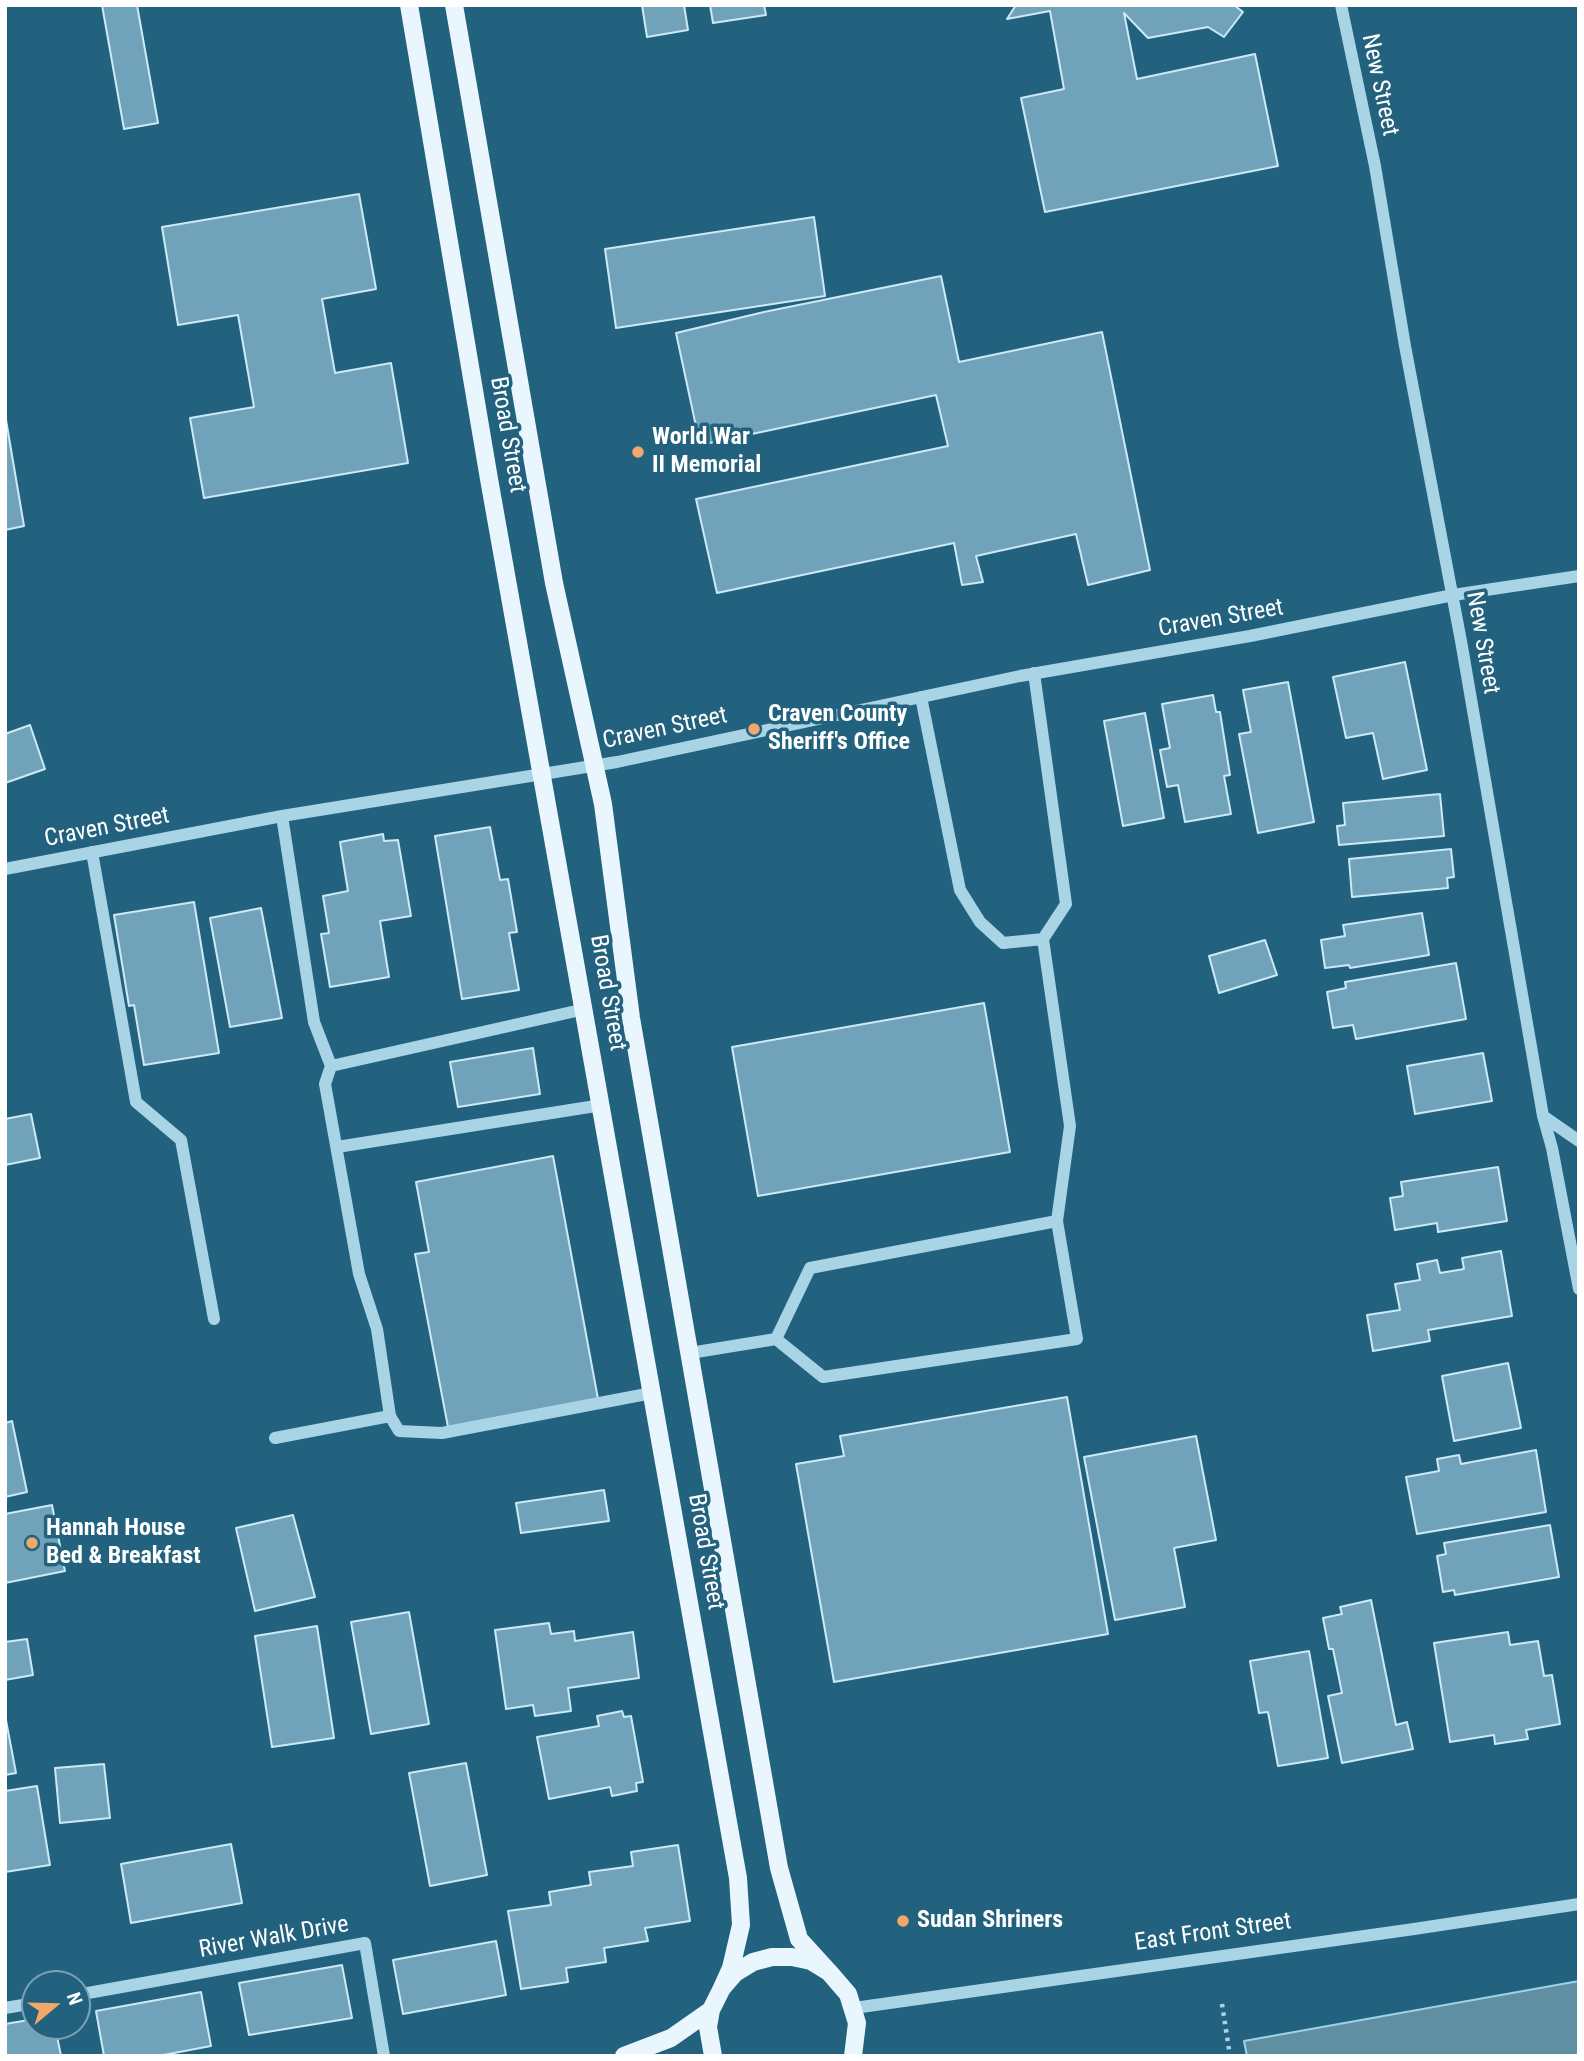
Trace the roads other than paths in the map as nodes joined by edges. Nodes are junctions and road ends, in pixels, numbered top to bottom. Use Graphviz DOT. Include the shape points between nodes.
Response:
graph roads {
  1 [pos="410,5"];
  2 [pos="454,5"];
  3 [pos="1341,5"];
  4 [pos="1579,576"];
  5 [pos="1453,595"];
  6 [pos="1034,673"];
  7 [pos="921,697"];
  8 [pos="595,765"];
  9 [pos="542,774"];
  10 [pos="282,816"];
  11 [pos="92,852"];
  12 [pos="5,869"];
  13 [pos="1043,939"];
  14 [pos="585,1009"];
  15 [pos="331,1066"];
  16 [pos="602,1105"];
  17 [pos="1544,1116"];
  18 [pos="1579,1141"];
  19 [pos="337,1147"];
  20 [pos="1057,1221"];
  21 [pos="1579,1289"];
  22 [pos="214,1319"];
  23 [pos="776,1339"];
  24 [pos="690,1353"];
  25 [pos="652,1393"];
  26 [pos="390,1416"];
  27 [pos="275,1438"];
  28 [pos="1579,1904"];
  29 [pos="829,1972"];
  30 [pos="722,1988"];
  31 [pos="91,1992"];
  32 [pos="854,2008"];
  33 [pos="711,2010"];
  34 [pos="384,2056"];
  35 [pos="624,2056"];
  36 [pos="713,2056"];
  37 [pos="853,2056"];
  1 -- 9 [label="main road, Broad Street"];
  2 -- 8 [label="main road, Broad Street" via="554,583"];
  3 -- 5 [label="street, New Street"];
  4 -- 5 [label="street, Craven Street"];
  5 -- 6 [label="street, Craven Street"];
  5 -- 17 [label="street, New Street"];
  6 -- 7 [label="street, Craven Street"];
  6 -- 13 [label="street" via="1066,904"];
  7 -- 8 [label="street, Craven Street"];
  7 -- 13 [label="street" via="960,890 980,922 1003,943"];
  8 -- 9 [label="street, Craven Street"];
  8 -- 24 [label="main road, Broad Street" via="631,1018"];
  9 -- 10 [label="street, Craven Street"];
  9 -- 14 [label="main road, Broad Street"];
  10 -- 11 [label="street, Craven Street"];
  10 -- 15 [label="street" via="314,1022"];
  11 -- 12 [label="street, Craven Street"];
  11 -- 22 [label="street" via="136,1102 181,1140"];
  13 -- 20 [label="street" via="1070,1126"];
  14 -- 15 [label="street"];
  14 -- 16 [label="main road, Broad Street"];
  15 -- 19 [label="street" via="326,1084"];
  16 -- 19 [label="street"];
  16 -- 25 [label="main road, Broad Street"];
  17 -- 18 [label="street"];
  17 -- 21 [label="street, New Street"];
  19 -- 26 [label="street" via="359,1274 377,1329"];
  20 -- 23 [label="street" via="810,1268"];
  20 -- 23 [label="street" via="1077,1339 823,1377"];
  23 -- 24 [label="street"];
  24 -- 29 [label="main road, Broad Street" via="779,1868 799,1939"];
  25 -- 26 [label="street" via="442,1433 400,1431"];
  25 -- 30 [label="main road, Broad Street" via="738,1878 741,1925"];
  26 -- 27 [label="street"];
  28 -- 32 [label="street, East Front Street"];
  29 -- 30 [label="main road" via="811,1961 772,1957 735,1973"];
  29 -- 32 [label="main road, Broad Street"];
  30 -- 33 [label="main road, Broad Street"];
  31 -- 34 [label="street, River Walk Drive" via="365,1943"];
  32 -- 37 [label="main road" via="857,2039"];
  33 -- 35 [label="main road" via="671,2038"];
  33 -- 36 [label="main road" via="708,2027"];
}
